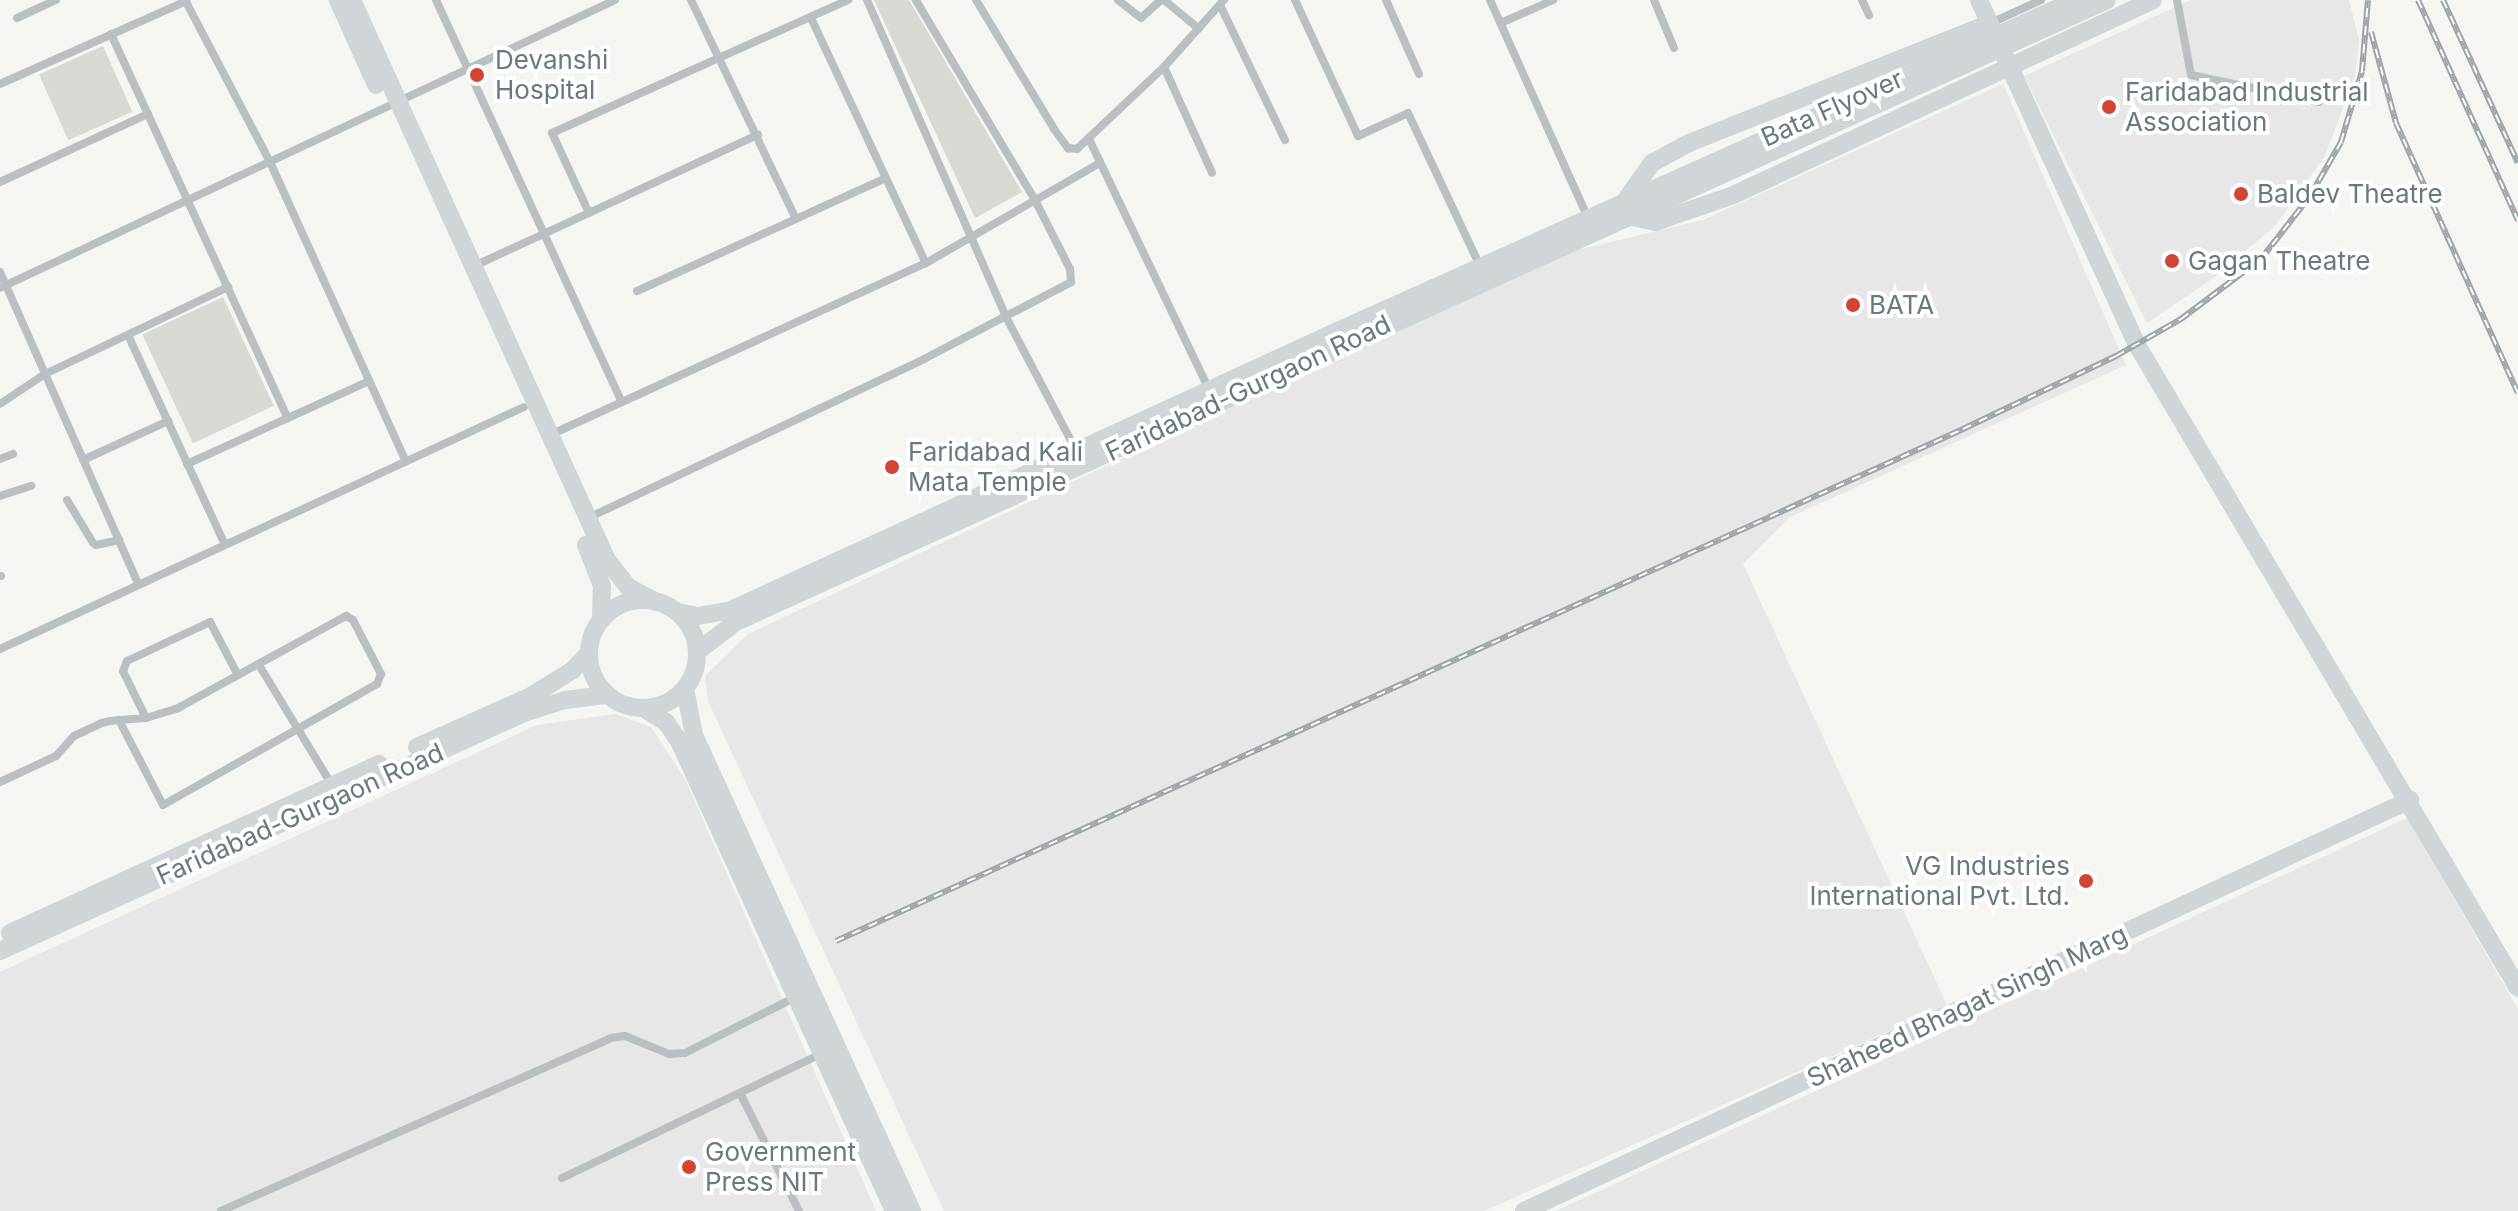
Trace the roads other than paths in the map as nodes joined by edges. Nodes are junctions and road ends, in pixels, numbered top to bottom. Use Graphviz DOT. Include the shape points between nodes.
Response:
graph roads {
  1 [pos="56,0"];
  2 [pos="186,0"];
  3 [pos="338,0"];
  4 [pos="352,0"];
  5 [pos="436,0"];
  6 [pos="615,0"];
  7 [pos="691,0"];
  8 [pos="848,0"];
  9 [pos="867,0"];
  10 [pos="916,0"];
  11 [pos="976,0"];
  12 [pos="1118,0"];
  13 [pos="1163,0"];
  14 [pos="1295,0"];
  15 [pos="1386,0"];
  16 [pos="1490,0"];
  17 [pos="1553,0"];
  18 [pos="1654,0"];
  19 [pos="1862,0"];
  20 [pos="1970,0"];
  21 [pos="1979,0"];
  22 [pos="2041,0"];
  23 [pos="2076,0"];
  24 [pos="2107,0"];
  25 [pos="2153,0"];
  26 [pos="2177,0"];
  27 [pos="1222,2"];
  28 [pos="1869,15"];
  29 [pos="17,18"];
  30 [pos="811,18"];
  31 [pos="1503,22"];
  32 [pos="1986,25"];
  33 [pos="1199,29"];
  34 [pos="111,34"];
  35 [pos="1674,48"];
  36 [pos="721,58"];
  37 [pos="1164,67"];
  38 [pos="2006,68"];
  39 [pos="468,69"];
  40 [pos="1419,74"];
  41 [pos="0,84"];
  42 [pos="2319,102"];
  43 [pos="392,104"];
  44 [pos="148,114"];
  45 [pos="758,135"];
  46 [pos="1089,139"];
  47 [pos="1285,140"];
  48 [pos="270,162"];
  49 [pos="1100,163"];
  50 [pos="1707,172"];
  51 [pos="1212,173"];
  52 [pos="886,178"];
  53 [pos="0,182"];
  54 [pos="1035,200"];
  55 [pos="188,202"];
  56 [pos="1628,209"];
  57 [pos="589,213"];
  58 [pos="796,219"];
  59 [pos="1592,225"];
  60 [pos="543,234"];
  61 [pos="973,235"];
  62 [pos="926,263"];
  63 [pos="473,266"];
  64 [pos="1480,266"];
  65 [pos="0,272"];
  66 [pos="3,287"];
  67 [pos="228,287"];
  68 [pos="637,291"];
  69 [pos="1006,317"];
  70 [pos="128,335"];
  71 [pos="45,374"];
  72 [pos="369,381"];
  73 [pos="1212,396"];
  74 [pos="622,402"];
  75 [pos="0,404"];
  76 [pos="524,407"];
  77 [pos="288,418"];
  78 [pos="168,421"];
  79 [pos="550,435"];
  80 [pos="1077,452"];
  81 [pos="13,454"];
  82 [pos="0,459"];
  83 [pos="83,460"];
  84 [pos="406,462"];
  85 [pos="187,464"];
  86 [pos="31,486"];
  87 [pos="0,496"];
  88 [pos="67,500"];
  89 [pos="588,518"];
  90 [pos="119,540"];
  91 [pos="225,545"];
  92 [pos="139,585"];
  93 [pos="656,602"];
  94 [pos="677,612"];
  95 [pos="601,619"];
  96 [pos="0,649"];
  97 [pos="698,651"];
  98 [pos="589,653"];
  99 [pos="259,665"];
  100 [pos="238,675"];
  101 [pos="685,689"];
  102 [pos="606,695"];
  103 [pos="645,709"];
  104 [pos="146,718"];
  105 [pos="119,720"];
  106 [pos="297,730"];
  107 [pos="0,782"];
  108 [pos="332,785"];
  109 [pos="2410,800"];
  110 [pos="0,937"];
  111 [pos="0,951"];
  112 [pos="2518,988"];
  113 [pos="796,997"];
  114 [pos="822,1053"];
  115 [pos="740,1093"];
  116 [pos="562,1178"];
  117 [pos="221,1211"];
  118 [pos="799,1211"];
  119 [pos="894,1211"];
  120 [pos="912,1211"];
  121 [pos="1524,1211"];
  1 -- 29 [label="street"];
  2 -- 34 [label="street"];
  2 -- 48 [label="street"];
  3 -- 43 [label="street"];
  4 -- 43 [label="street"];
  5 -- 39 [label="street"];
  6 -- 39 [label="street"];
  7 -- 36 [label="street"];
  8 -- 30 [label="street"];
  9 -- 61 [label="street"];
  10 -- 54 [label="street"];
  11 -- 46 [label="street" via="1068,148"];
  12 -- 13 [label="street" via="1141,18"];
  13 -- 33 [label="street"];
  14 -- 64 [label="street" via="1358,136 1408,113"];
  15 -- 40 [label="street"];
  16 -- 31 [label="street"];
  17 -- 31 [label="street"];
  18 -- 35 [label="street"];
  19 -- 28 [label="street"];
  20 -- 32 [label="street"];
  21 -- 32 [label="street"];
  22 -- 32 [label="street"];
  23 -- 50 [label="street, Bata Flyover"];
  24 -- 50 [label="street, Bata Flyover"];
  25 -- 38 [label="street"];
  26 -- 42 [label="street" via="2186,65 2194,77"];
  27 -- 33 [label="street"];
  27 -- 47 [label="street"];
  30 -- 36 [label="street"];
  30 -- 52 [label="street"];
  31 -- 59 [label="street"];
  32 -- 38 [label="street"];
  32 -- 56 [label="street" via="1689,143 1652,163"];
  33 -- 37 [label="street"];
  34 -- 41 [label="street"];
  34 -- 44 [label="street"];
  36 -- 45 [label="street"];
  36 -- 57 [label="street" via="552,133"];
  37 -- 46 [label="street"];
  37 -- 51 [label="street"];
  38 -- 56 [label="street" via="1695,211 1655,222"];
  38 -- 109 [label="street" via="2137,345"];
  39 -- 43 [label="street"];
  39 -- 60 [label="street"];
  43 -- 48 [label="street"];
  43 -- 63 [label="street"];
  43 -- 76 [label="street"];
  44 -- 53 [label="street"];
  44 -- 55 [label="street"];
  45 -- 57 [label="street"];
  45 -- 58 [label="street"];
  46 -- 49 [label="street"];
  48 -- 55 [label="street"];
  48 -- 72 [label="street"];
  49 -- 54 [label="street"];
  49 -- 73 [label="street"];
  50 -- 56 [label="street, Bata Flyover"];
  52 -- 58 [label="street"];
  52 -- 62 [label="street"];
  54 -- 61 [label="street"];
  54 -- 69 [label="street" via="1070,269 1071,282"];
  55 -- 66 [label="street"];
  55 -- 67 [label="street"];
  56 -- 59 [label="street, Bata Flyover"];
  57 -- 60 [label="street"];
  58 -- 68 [label="street"];
  59 -- 64 [label="street, Faridabad-Gurgaon Road"];
  59 -- 73 [label="street, Faridabad-Gurgaon Road"];
  60 -- 63 [label="street"];
  60 -- 74 [label="street"];
  61 -- 62 [label="street"];
  61 -- 69 [label="street"];
  62 -- 74 [label="street"];
  63 -- 79 [label="street"];
  64 -- 73 [label="street, Faridabad-Gurgaon Road"];
  65 -- 66 [label="street"];
  66 -- 71 [label="street"];
  67 -- 70 [label="street"];
  67 -- 77 [label="street"];
  69 -- 80 [label="street"];
  69 -- 89 [label="street"];
  70 -- 71 [label="street"];
  70 -- 78 [label="street"];
  71 -- 75 [label="street"];
  71 -- 83 [label="street"];
  72 -- 77 [label="street"];
  72 -- 84 [label="street"];
  73 -- 80 [label="street, Faridabad-Gurgaon Road"];
  73 -- 97 [label="street, Faridabad-Gurgaon Road" via="736,622"];
  74 -- 79 [label="street"];
  76 -- 84 [label="street"];
  76 -- 95 [label="street" via="595,564 602,586"];
  77 -- 85 [label="street"];
  78 -- 83 [label="street"];
  78 -- 85 [label="street"];
  79 -- 89 [label="street"];
  80 -- 94 [label="street, Faridabad-Gurgaon Road" via="731,610 698,616"];
  81 -- 82 [label="street"];
  83 -- 90 [label="street"];
  84 -- 91 [label="street"];
  85 -- 91 [label="street"];
  86 -- 87 [label="street"];
  88 -- 90 [label="street" via="94,544"];
  89 -- 93 [label="street" via="618,577"];
  90 -- 92 [label="street"];
  91 -- 92 [label="street"];
  92 -- 96 [label="street"];
  93 -- 94 [label="street"];
  93 -- 95 [label="street" via="617,606"];
  94 -- 97 [label="street" via="692,629"];
  95 -- 98 [label="street"];
  97 -- 101 [label="street"];
  98 -- 102 [label="street" via="594,680"];
  98 -- 108 [label="street, Faridabad-Gurgaon Road" via="573,670 531,696"];
  99 -- 100 [label="street"];
  99 -- 106 [label="street"];
  99 -- 106 [label="street" via="341,618 353,620 382,679"];
  100 -- 104 [label="street" via="178,708"];
  100 -- 104 [label="street" via="210,622 127,661 123,671"];
  101 -- 103 [label="street" via="668,703"];
  101 -- 120 [label="street" via="694,735"];
  102 -- 103 [label="street" via="626,707"];
  102 -- 111 [label="street, Faridabad-Gurgaon Road" via="524,713"];
  103 -- 113 [label="street" via="666,722 679,741"];
  104 -- 105 [label="street"];
  105 -- 106 [label="street" via="163,805"];
  105 -- 107 [label="street" via="81,732 56,756"];
  106 -- 108 [label="street"];
  108 -- 110 [label="street, Faridabad-Gurgaon Road"];
  109 -- 112 [label="street"];
  109 -- 121 [label="street, Shaheed Bhagat Singh Marg"];
  113 -- 114 [label="street"];
  113 -- 117 [label="street" via="685,1053 669,1054 625,1036 611,1038"];
  114 -- 115 [label="street"];
  114 -- 119 [label="street"];
  115 -- 116 [label="street"];
  115 -- 118 [label="street"];
}
